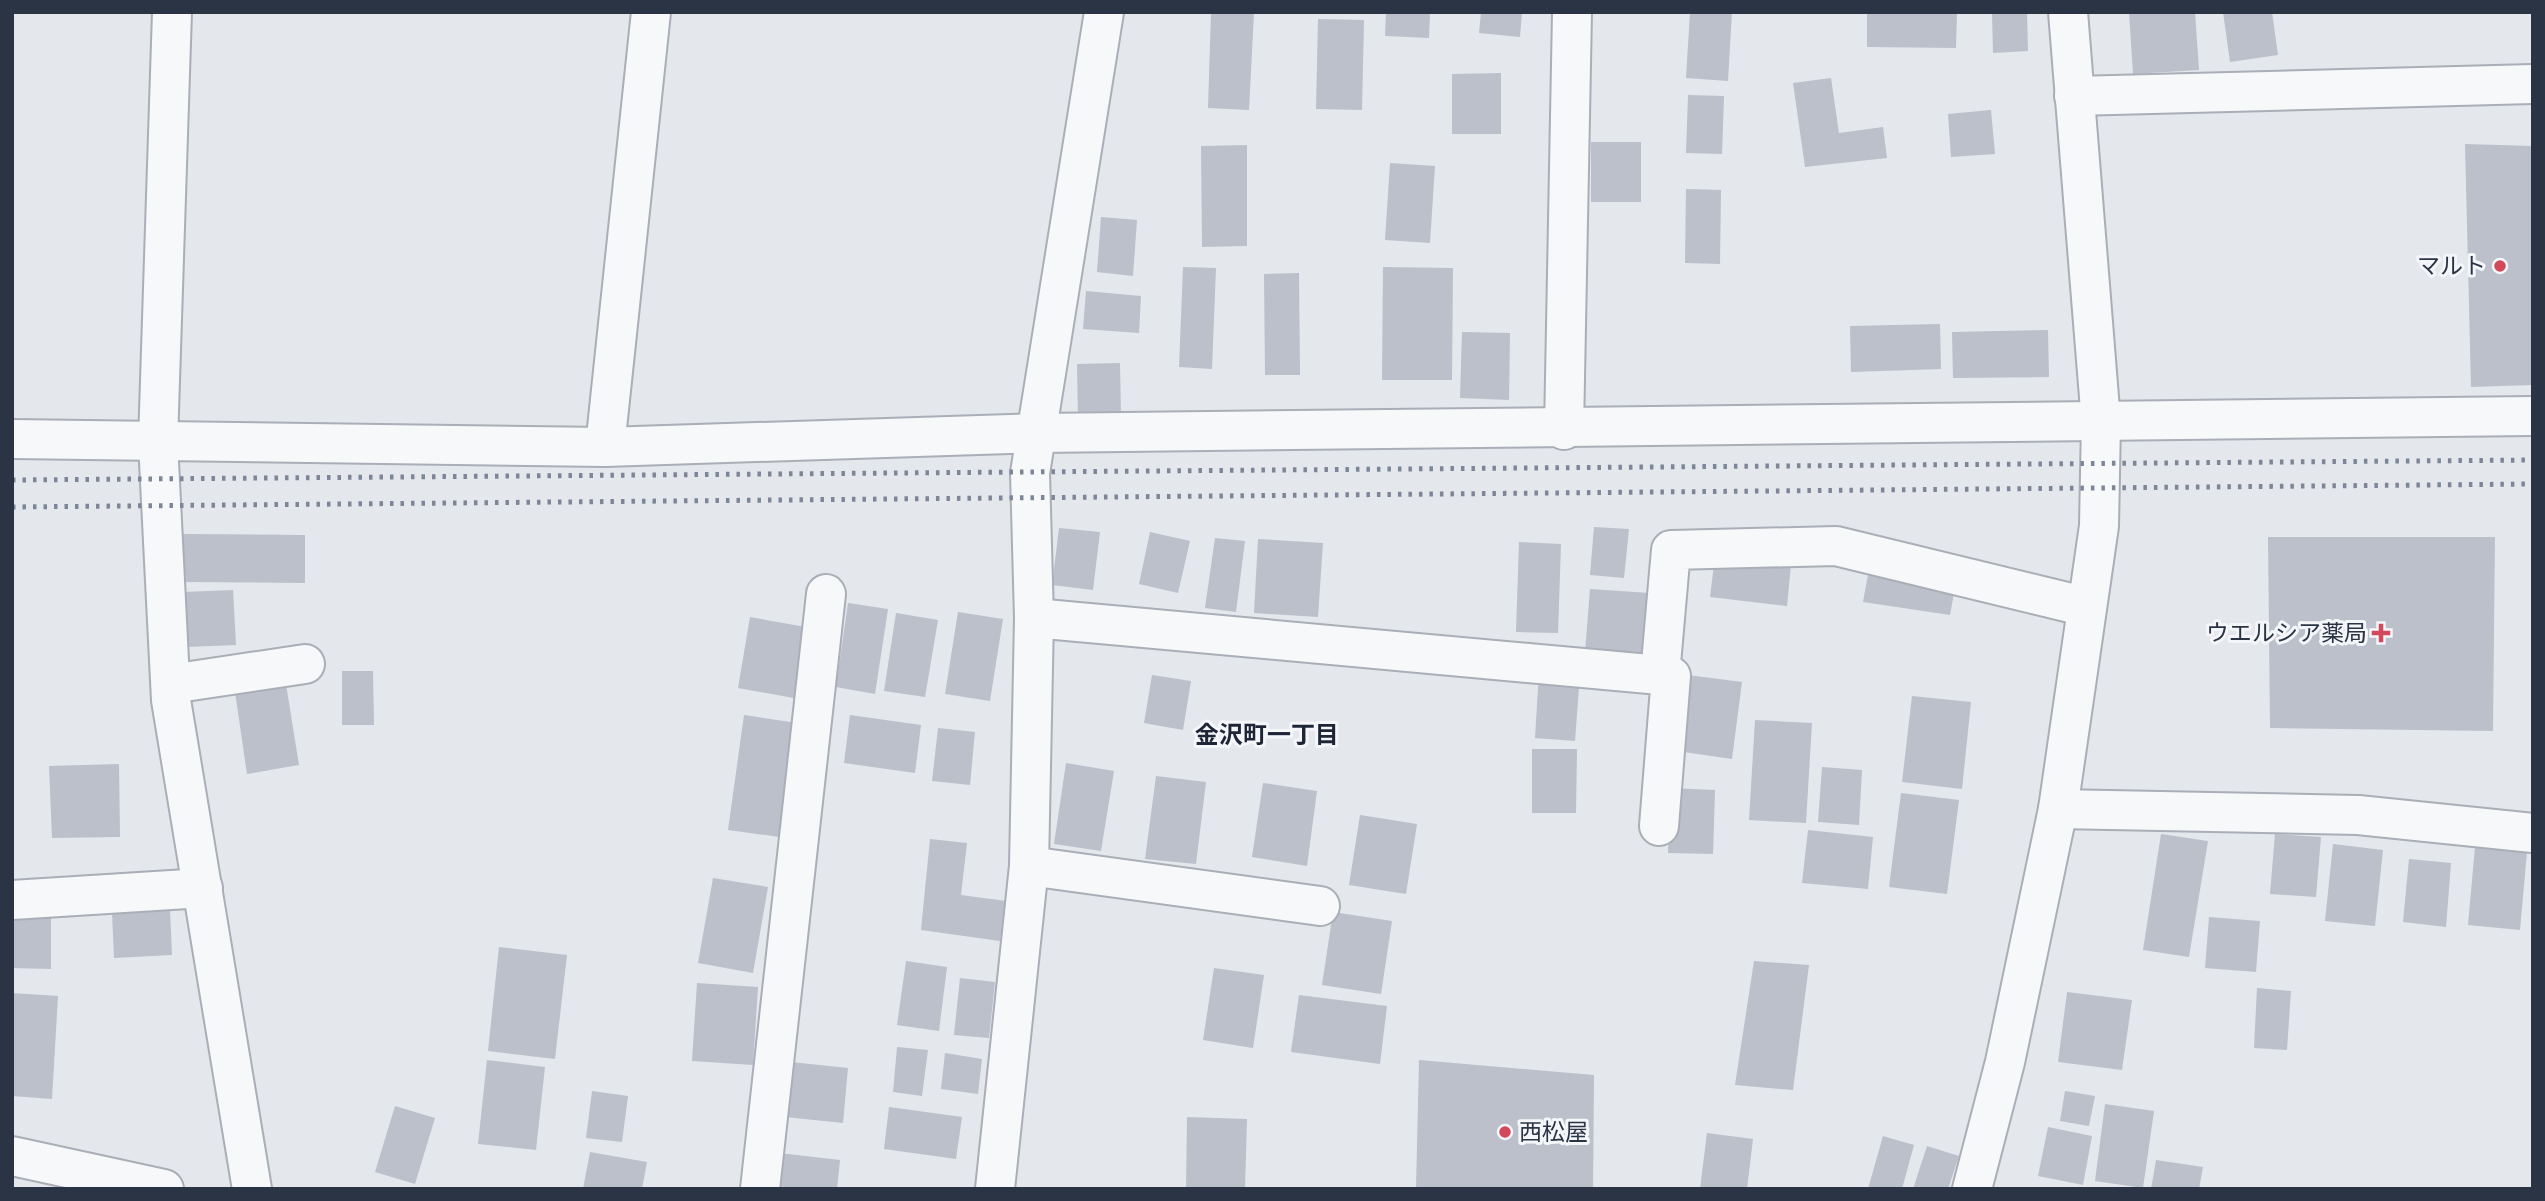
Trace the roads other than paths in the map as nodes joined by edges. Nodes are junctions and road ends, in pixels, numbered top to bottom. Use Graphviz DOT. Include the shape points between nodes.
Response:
graph roads {
  1 [pos="172,12"];
  2 [pos="651,12"];
  3 [pos="1104,12"];
  4 [pos="1572,12"];
  5 [pos="2068,12"];
  6 [pos="2533,85"];
  7 [pos="2074,96"];
  8 [pos="2533,416"];
  9 [pos="2101,422"];
  10 [pos="1564,430"];
  11 [pos="1038,433"];
  12 [pos="12,439"];
  13 [pos="158,442"];
  14 [pos="605,447"];
  15 [pos="826,594"];
  16 [pos="2087,607"];
  17 [pos="1034,618"];
  18 [pos="306,664"];
  19 [pos="1660,675"];
  20 [pos="170,684"];
  21 [pos="2058,810"];
  22 [pos="1658,826"];
  23 [pos="2533,833"];
  24 [pos="1029,866"];
  25 [pos="203,888"];
  26 [pos="12,900"];
  27 [pos="1320,906"];
  28 [pos="12,1156"];
  29 [pos="164,1189"];
  30 [pos="252,1189"];
  31 [pos="760,1189"];
  32 [pos="995,1189"];
  33 [pos="1972,1189"];
  1 -- 13 [label="street"];
  2 -- 14 [label="street"];
  3 -- 11 [label="street"];
  4 -- 10 [label="street"];
  5 -- 7 [label="street"];
  6 -- 7 [label="street"];
  7 -- 9 [label="street"];
  8 -- 9 [label="street"];
  9 -- 10 [label="street"];
  9 -- 16 [label="street" via="2099,526"];
  10 -- 11 [label="street"];
  11 -- 14 [label="street"];
  11 -- 17 [label="street" via="1029,497"];
  12 -- 13 [label="street"];
  13 -- 14 [label="street"];
  13 -- 20 [label="street"];
  15 -- 31 [label="street"];
  16 -- 19 [label="street" via="1836,546 1671,550"];
  16 -- 21 [label="street"];
  17 -- 19 [label="street"];
  17 -- 24 [label="street"];
  18 -- 20 [label="street"];
  19 -- 22 [label="street" via="1671,676"];
  20 -- 25 [label="street"];
  21 -- 23 [label="street" via="2358,815"];
  21 -- 33 [label="street" via="2005,1062"];
  24 -- 27 [label="street"];
  24 -- 32 [label="street"];
  25 -- 26 [label="street"];
  25 -- 30 [label="street"];
  28 -- 29 [label="street"];
}
